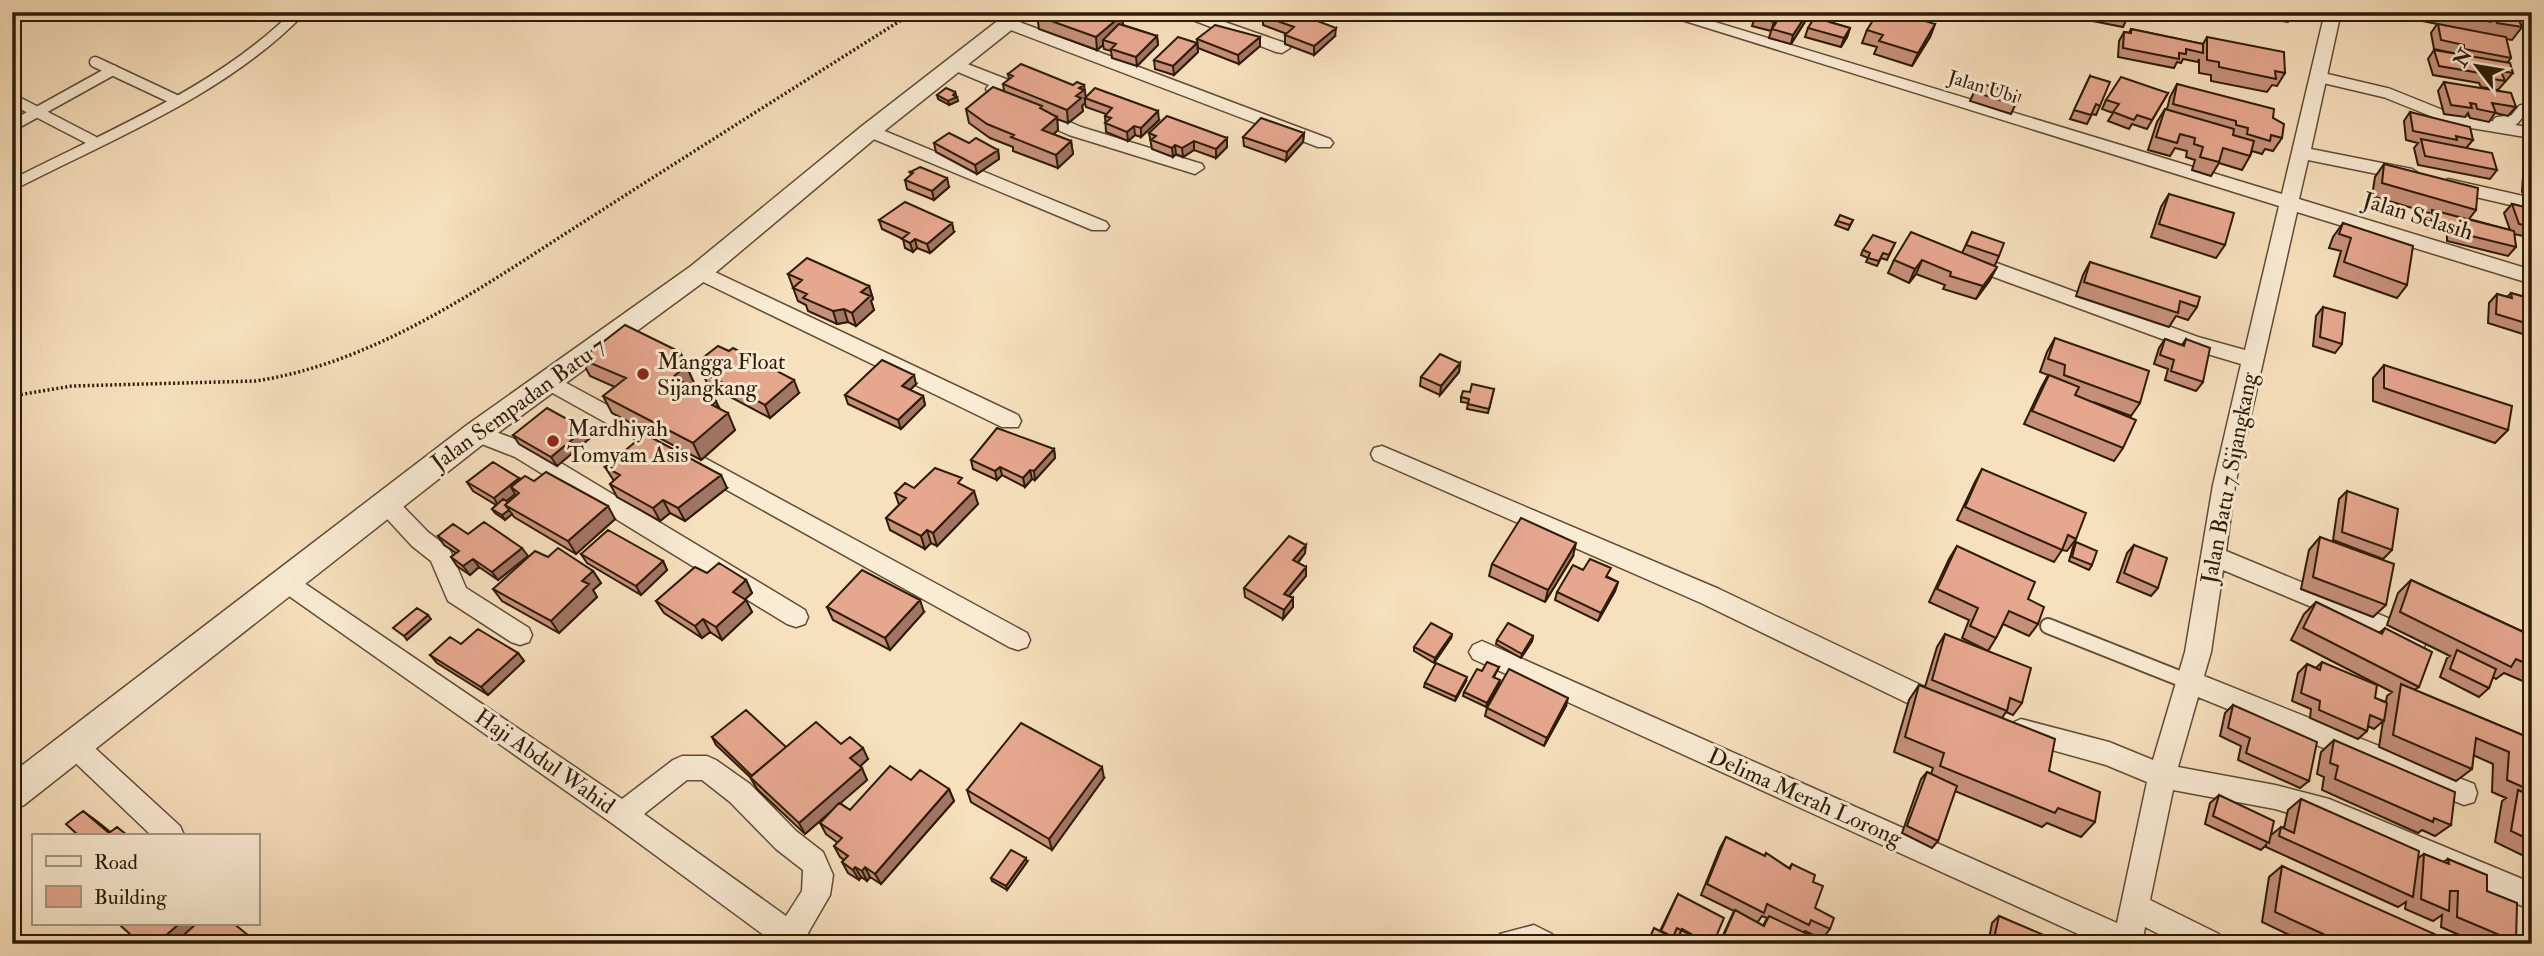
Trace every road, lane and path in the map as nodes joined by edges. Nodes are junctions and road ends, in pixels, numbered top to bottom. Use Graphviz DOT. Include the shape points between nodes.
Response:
graph roads {
  1 [pos="299,12"];
  2 [pos="914,12"];
  3 [pos="1180,12"];
  4 [pos="1664,12"];
  5 [pos="2333,12"];
  6 [pos="1016,17"];
  7 [pos="1282,48"];
  8 [pos="95,62"];
  9 [pos="957,65"];
  10 [pos="113,70"];
  11 [pos="2319,77"];
  12 [pos="12,99"];
  13 [pos="176,100"];
  14 [pos="2522,110"];
  15 [pos="37,113"];
  16 [pos="2476,125"];
  17 [pos="12,126"];
  18 [pos="870,131"];
  19 [pos="2532,133"];
  20 [pos="93,141"];
  21 [pos="1324,143"];
  22 [pos="2302,153"];
  23 [pos="1195,168"];
  24 [pos="12,185"];
  25 [pos="2290,203"];
  26 [pos="2532,204"];
  27 [pos="1098,226"];
  28 [pos="1954,255"];
  29 [pos="700,272"];
  30 [pos="2532,277"];
  31 [pos="2252,360"];
  32 [pos="548,381"];
  33 [pos="12,396"];
  34 [pos="1010,421"];
  35 [pos="477,433"];
  36 [pos="1382,454"];
  37 [pos="385,502"];
  38 [pos="2213,556"];
  39 [pos="288,582"];
  40 [pos="796,617"];
  41 [pos="2048,626"];
  42 [pos="520,635"];
  43 [pos="1018,640"];
  44 [pos="2415,640"];
  45 [pos="1482,652"];
  46 [pos="2189,682"];
  47 [pos="75,746"];
  48 [pos="2162,776"];
  49 [pos="2464,793"];
  50 [pos="12,794"];
  51 [pos="623,815"];
  52 [pos="169,834"];
  53 [pos="2532,897"];
  54 [pos="2135,907"];
  55 [pos="795,940"];
  56 [pos="2127,943"];
  57 [pos="1510,944"];
  58 [pos="1542,944"];
  59 [pos="2209,944"];
  1 -- 13 [label="lane" via="254,55"];
  2 -- 33 [label="path" via="475,290 349,355 257,381 64,387"];
  3 -- 7 [label="street"];
  4 -- 25 [label="street, Jalan Ubi"];
  5 -- 11 [label="street, Jalan Batu 7 Sijangkang"];
  6 -- 9 [label="street, Jalan Sempadan Batu 7"];
  6 -- 21 [label="street"];
  8 -- 10 [label="lane"];
  9 -- 18 [label="street, Jalan Sempadan Batu 7"];
  9 -- 23 [label="street" via="1000,83 995,89 998,97 1075,131"];
  10 -- 13 [label="lane"];
  10 -- 15 [label="lane"];
  11 -- 16 [label="lane" via="2374,89"];
  11 -- 22 [label="street, Jalan Batu 7 Sijangkang"];
  12 -- 15 [label="lane"];
  13 -- 20 [label="lane"];
  14 -- 16 [label="lane" via="2514,120"];
  15 -- 17 [label="lane"];
  15 -- 20 [label="lane"];
  16 -- 19 [label="lane"];
  18 -- 27 [label="street"];
  18 -- 29 [label="street, Jalan Sempadan Batu 7"];
  20 -- 24 [label="lane"];
  22 -- 25 [label="street, Jalan Batu 7 Sijangkang"];
  22 -- 26 [label="street"];
  25 -- 30 [label="street, Jalan Selasih"];
  25 -- 31 [label="street, Jalan Batu 7 Sijangkang"];
  28 -- 31 [label="street"];
  29 -- 32 [label="street, Jalan Sempadan Batu 7"];
  29 -- 34 [label="street"];
  31 -- 38 [label="street, Jalan Batu 7 Sijangkang"];
  32 -- 35 [label="street, Jalan Sempadan Batu 7"];
  32 -- 43 [label="street"];
  35 -- 37 [label="street, Jalan Sempadan Batu 7"];
  35 -- 40 [label="street" via="534,458"];
  36 -- 48 [label="street" via="1710,596 1912,695 1981,722 2109,754"];
  37 -- 39 [label="street, Jalan Sempadan Batu 7"];
  37 -- 42 [label="street" via="441,555 457,594"];
  38 -- 44 [label="street"];
  38 -- 46 [label="street, Jalan Batu 7 Sijangkang"];
  39 -- 47 [label="street, Jalan Sempadan Batu 7"];
  39 -- 51 [label="street, Haji Abdul Wahid"];
  41 -- 46 [label="lane"];
  45 -- 56 [label="street, Delima Merah Lorong"];
  46 -- 48 [label="street, Jalan Batu 7 Sijangkang"];
  46 -- 49 [label="street"];
  47 -- 50 [label="street, Jalan Sempadan Batu 7"];
  47 -- 52 [label="street"];
  48 -- 53 [label="street" via="2329,812"];
  48 -- 54 [label="street, Jalan Batu 7 Sijangkang"];
  51 -- 55 [label="street, Haji Abdul Wahid"];
  51 -- 55 [label="street" via="682,768 707,768 813,861 818,875 816,895"];
  54 -- 56 [label="street, Jalan Batu 7 Sijangkang"];
  54 -- 59 [label="street"];
  57 -- 58 [label="street" via="1534,939"];
}
